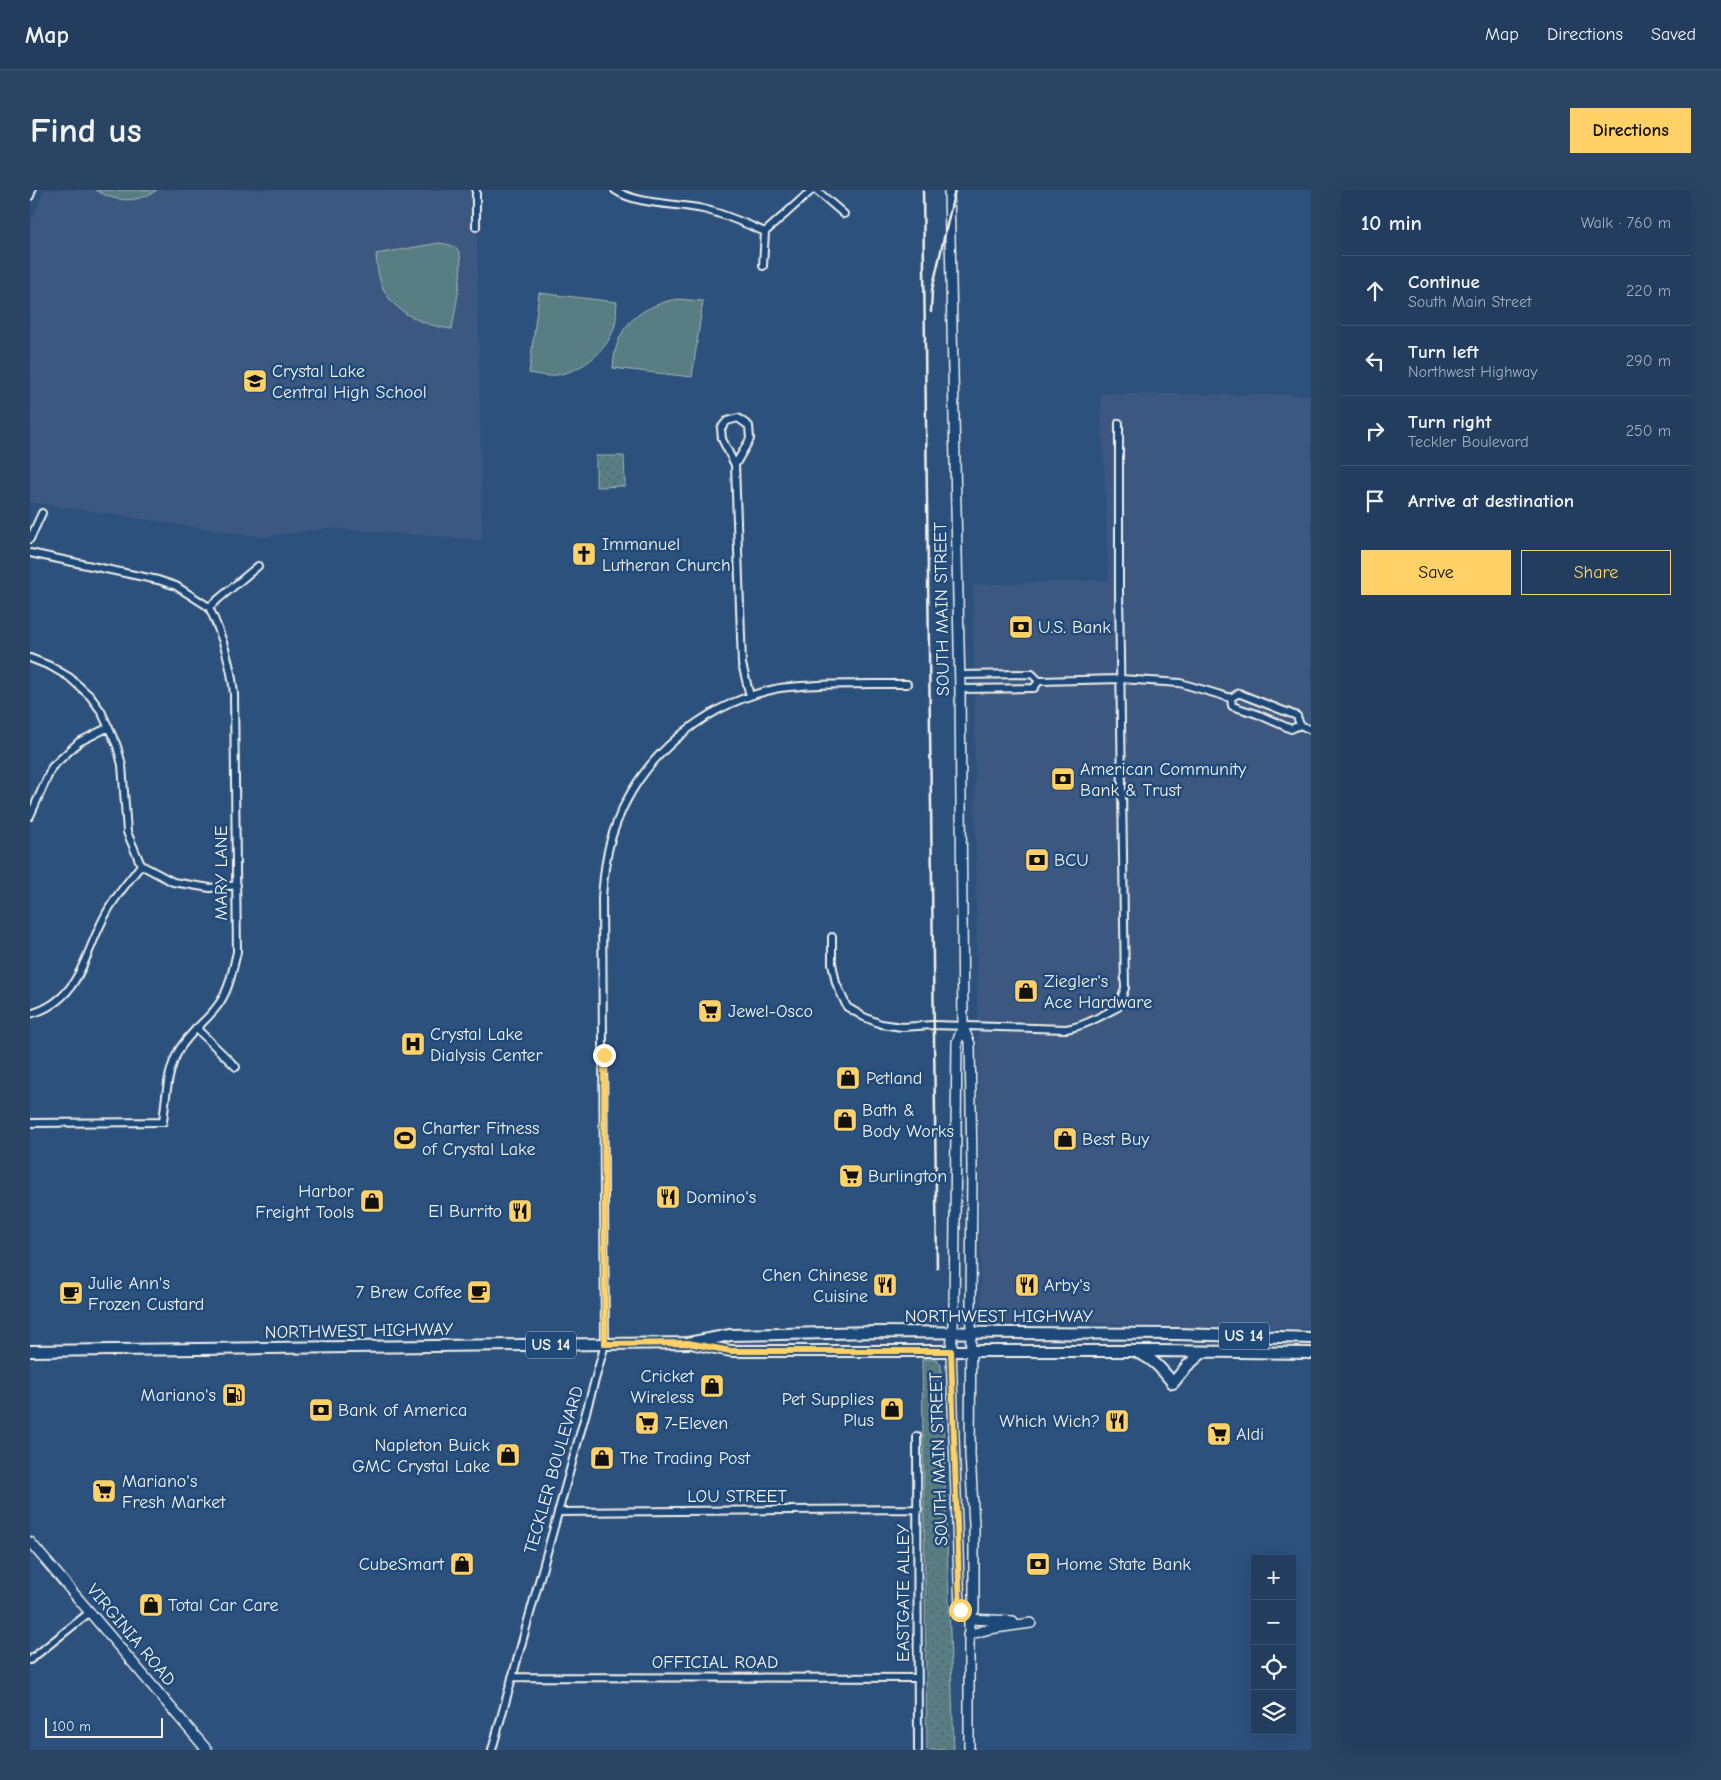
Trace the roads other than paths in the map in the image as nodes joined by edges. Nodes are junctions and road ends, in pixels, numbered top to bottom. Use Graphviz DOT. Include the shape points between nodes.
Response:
graph roads {
  1 [pos="32,190"];
  2 [pos="476,190"];
  3 [pos="615,190"];
  4 [pos="812,190"];
  5 [pos="816,190"];
  6 [pos="949,190"];
  7 [pos="30,196"];
  8 [pos="844,214"];
  9 [pos="476,227"];
  10 [pos="765,232"];
  11 [pos="763,266"];
  12 [pos="1119,423"];
  13 [pos="735,465"];
  14 [pos="42,512"];
  15 [pos="30,539"];
  16 [pos="30,553"];
  17 [pos="258,566"];
  18 [pos="209,607"];
  19 [pos="30,658"];
  20 [pos="960,675"];
  21 [pos="1121,679"];
  22 [pos="1039,681"];
  23 [pos="907,684"];
  24 [pos="960,689"];
  25 [pos="750,696"];
  26 [pos="1231,698"];
  27 [pos="1300,725"];
  28 [pos="109,727"];
  29 [pos="1311,730"];
  30 [pos="30,816"];
  31 [pos="141,865"];
  32 [pos="237,885"];
  33 [pos="832,937"];
  34 [pos="30,1014"];
  35 [pos="963,1027"];
  36 [pos="196,1028"];
  37 [pos="236,1067"];
  38 [pos="30,1123"];
  39 [pos="952,1333"];
  40 [pos="971,1333"];
  41 [pos="1311,1338"];
  42 [pos="688,1343"];
  43 [pos="605,1344"];
  44 [pos="30,1351"];
  45 [pos="951,1351"];
  46 [pos="971,1351"];
  47 [pos="1129,1351"];
  48 [pos="1203,1352"];
  49 [pos="1311,1353"];
  50 [pos="917,1436"];
  51 [pos="918,1510"];
  52 [pos="558,1512"];
  53 [pos="30,1542"];
  54 [pos="90,1612"];
  55 [pos="968,1619"];
  56 [pos="968,1636"];
  57 [pos="30,1660"];
  58 [pos="512,1677"];
  59 [pos="918,1678"];
  60 [pos="208,1750"];
  61 [pos="492,1750"];
  62 [pos="918,1750"];
  63 [pos="969,1750"];
  1 -- 7 [label="street"];
  2 -- 9 [label="street"];
  3 -- 10 [label="street" via="636,198 725,215"];
  4 -- 10 [label="street"];
  5 -- 8 [label="street"];
  6 -- 20 [label="street, SOUTH MAIN STREET"];
  10 -- 11 [label="street"];
  12 -- 21 [label="street"];
  13 -- 13 [label="street" via="750,439 749,426 738,418 727,421 721,428 722,439"];
  13 -- 25 [label="street" via="742,664"];
  14 -- 15 [label="street"];
  16 -- 18 [label="street" via="158,580 176,586"];
  17 -- 18 [label="street"];
  18 -- 32 [label="street, MARY LANE" via="231,668 234,694"];
  19 -- 28 [label="street" via="50,666 80,686 101,711"];
  20 -- 22 [label="street" via="1032,674"];
  20 -- 24 [label="street, SOUTH MAIN STREET"];
  21 -- 22 [label="street"];
  21 -- 26 [label="street" via="1180,683"];
  21 -- 35 [label="street" via="1125,988 1118,1007 1076,1028"];
  22 -- 24 [label="street" via="1034,688"];
  23 -- 25 [label="street, TECKLER BOULEVARD" via="825,684 776,688"];
  24 -- 35 [label="street, SOUTH MAIN STREET"];
  25 -- 43 [label="street, TECKLER BOULEVARD" via="713,712 686,730 643,773 626,800 613,831 606,862 602,897"];
  26 -- 27 [label="street" via="1239,693 1297,716"];
  26 -- 27 [label="street" via="1232,706 1291,729"];
  27 -- 29 [label="street"];
  28 -- 30 [label="street" via="79,742 52,767"];
  28 -- 31 [label="street" via="122,765 127,832"];
  31 -- 32 [label="street" via="173,882 210,888"];
  31 -- 34 [label="street" via="108,911 74,984 51,1006"];
  32 -- 36 [label="street, MARY LANE" via="237,952 228,986 216,1009"];
  33 -- 35 [label="street" via="836,983 847,1007 882,1024"];
  35 -- 39 [label="street, SOUTH MAIN STREET" via="956,1042"];
  35 -- 40 [label="street, SOUTH MAIN STREET" via="970,1044"];
  36 -- 37 [label="street"];
  36 -- 38 [label="street, MARY LANE" via="172,1066 163,1122"];
  39 -- 40 [label="main road, NORTHWEST HIGHWAY / US 14"];
  39 -- 42 [label="main road, NORTHWEST HIGHWAY / US 14" via="730,1336"];
  39 -- 45 [label="street, SOUTH MAIN STREET"];
  40 -- 41 [label="main road, NORTHWEST HIGHWAY / US 14"];
  40 -- 46 [label="street, SOUTH MAIN STREET"];
  42 -- 43 [label="main road, NORTHWEST HIGHWAY / US 14"];
  42 -- 45 [label="main road, NORTHWEST HIGHWAY / US 14" via="731,1351"];
  43 -- 44 [label="main road, NORTHWEST HIGHWAY / US 14"];
  43 -- 52 [label="street, TECKLER BOULEVARD"];
  45 -- 46 [label="main road, NORTHWEST HIGHWAY / US 14"];
  45 -- 55 [label="street, SOUTH MAIN STREET" via="960,1610"];
  46 -- 47 [label="main road, NORTHWEST HIGHWAY / US 14"];
  46 -- 55 [label="street, SOUTH MAIN STREET" via="974,1610"];
  47 -- 48 [label="main road, NORTHWEST HIGHWAY / US 14"];
  47 -- 48 [label="main road" via="1148,1357 1173,1384 1186,1366"];
  48 -- 49 [label="main road, NORTHWEST HIGHWAY / US 14"];
  50 -- 51 [label="street, EASTGATE ALLEY"];
  51 -- 52 [label="street, LOU STREET"];
  51 -- 59 [label="street, EASTGATE ALLEY"];
  52 -- 58 [label="street, TECKLER BOULEVARD"];
  53 -- 54 [label="street, VIRGINIA ROAD"];
  54 -- 57 [label="street"];
  54 -- 60 [label="street, VIRGINIA ROAD"];
  55 -- 56 [label="street, SOUTH MAIN STREET"];
  55 -- 56 [label="street" via="1031,1622"];
  56 -- 63 [label="street, SOUTH MAIN STREET"];
  58 -- 59 [label="street, OFFICIAL ROAD"];
  58 -- 61 [label="street, TECKLER BOULEVARD"];
  59 -- 62 [label="street, EASTGATE ALLEY"];
}
